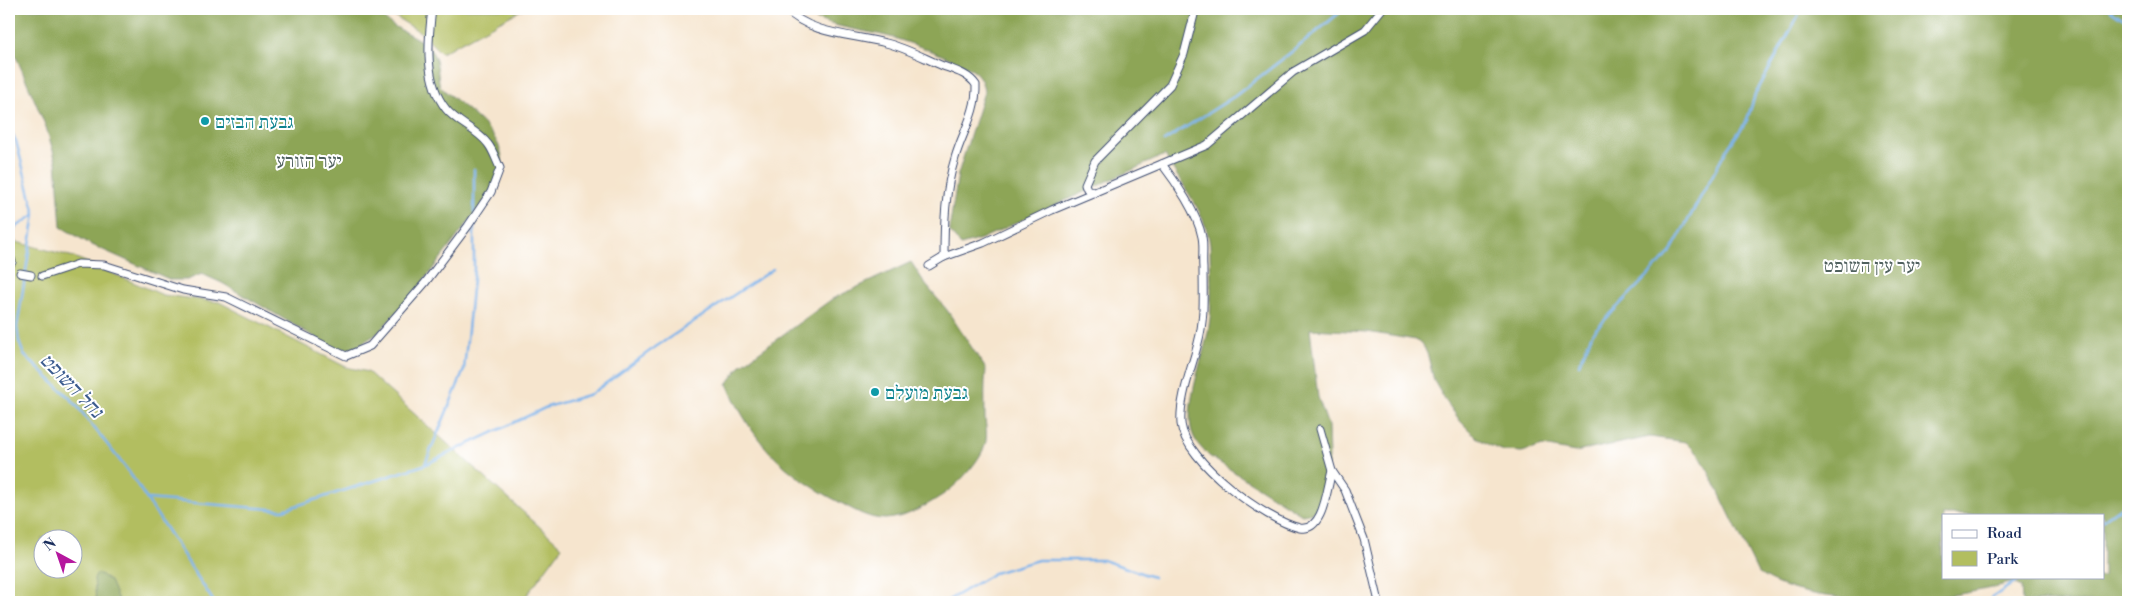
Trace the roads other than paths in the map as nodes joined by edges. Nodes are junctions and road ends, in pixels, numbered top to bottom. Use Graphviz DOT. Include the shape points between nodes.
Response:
graph roads {
  1 [pos="432,9"];
  2 [pos="786,9"];
  3 [pos="1192,9"];
  4 [pos="1382,9"];
  5 [pos="1162,164"];
  6 [pos="1095,193"];
  7 [pos="9,253"];
  8 [pos="944,257"];
  9 [pos="12,262"];
  10 [pos="928,266"];
  11 [pos="20,273"];
  12 [pos="32,274"];
  13 [pos="42,276"];
  14 [pos="1320,429"];
  15 [pos="1332,471"];
  16 [pos="1378,602"];
  1 -- 13 [label="street" via="428,41 430,69 436,88 446,109 488,143 500,168 491,192 468,226 425,283 370,346 346,356 226,297 183,290 104,265 78,264"];
  2 -- 8 [label="street" via="813,27 887,43 963,74 976,84 973,112 951,173 945,214"];
  3 -- 6 [label="street" via="1194,15 1184,54 1170,85 1095,161 1085,184"];
  4 -- 5 [label="street" via="1365,30 1293,72 1207,145"];
  5 -- 6 [label="street"];
  5 -- 15 [label="street" via="1190,208 1202,237 1203,326 1182,406 1181,425 1193,453 1227,486 1270,514 1302,528 1311,527 1321,516"];
  6 -- 8 [label="street"];
  7 -- 9 [label="street"];
  8 -- 10 [label="street"];
  11 -- 12 [label="street"];
  14 -- 15 [label="street"];
  15 -- 16 [label="street" via="1345,490 1364,539"];
}
